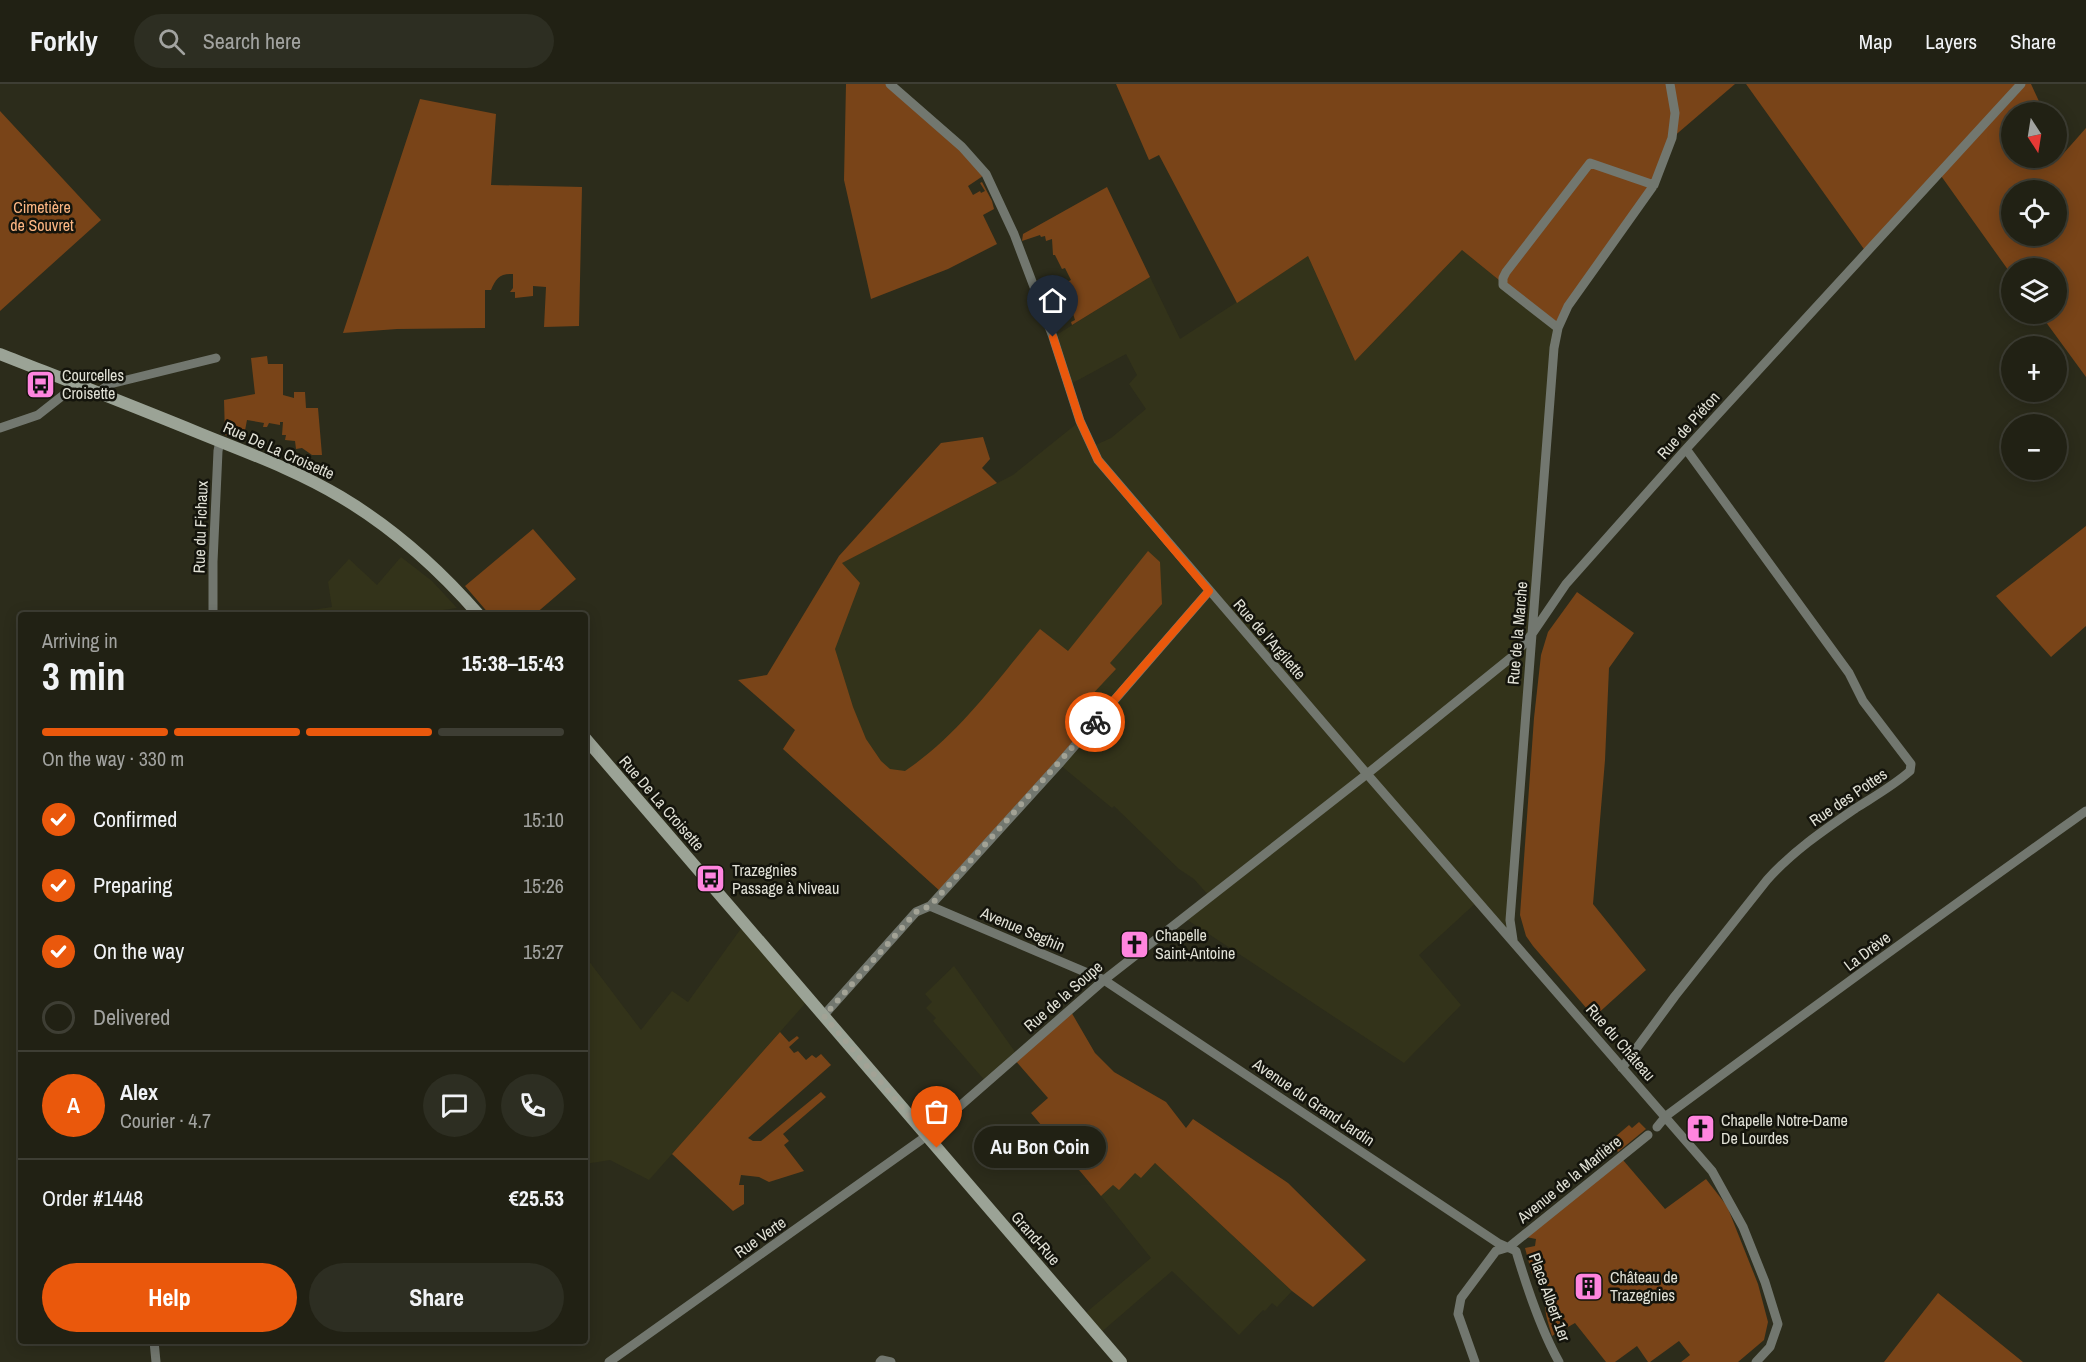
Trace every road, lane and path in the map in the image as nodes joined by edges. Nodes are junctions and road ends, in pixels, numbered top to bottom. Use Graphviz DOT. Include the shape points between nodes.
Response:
graph roads {
  1 [pos="890,84"];
  2 [pos="1670,84"];
  3 [pos="2021,84"];
  4 [pos="1654,185"];
  5 [pos="1558,328"];
  6 [pos="0,354"];
  7 [pos="216,358"];
  8 [pos="74,383"];
  9 [pos="101,394"];
  10 [pos="0,428"];
  11 [pos="220,441"];
  12 [pos="1686,449"];
  13 [pos="1209,591"];
  14 [pos="213,612"];
  15 [pos="476,612"];
  16 [pos="1532,634"];
  17 [pos="588,741"];
  18 [pos="1367,774"];
  19 [pos="2086,811"];
  20 [pos="930,906"];
  21 [pos="1514,942"];
  22 [pos="1104,980"];
  23 [pos="824,1016"];
  24 [pos="1622,1068"];
  25 [pos="1666,1116"];
  26 [pos="1658,1127"];
  27 [pos="926,1135"];
  28 [pos="1648,1135"];
  29 [pos="1509,1247"];
  30 [pos="154,1344"];
  31 [pos="156,1362"];
  32 [pos="609,1362"];
  33 [pos="880,1362"];
  34 [pos="891,1362"];
  35 [pos="1121,1362"];
  36 [pos="1475,1362"];
  37 [pos="1559,1362"];
  38 [pos="1756,1362"];
  1 -- 13 [label="street, Rue de l'Argilette" via="962,147 986,174 1014,234 1090,447"];
  2 -- 4 [label="street, Rue de la Marche" via="1675,113 1672,138"];
  3 -- 12 [label="street, Rue de Piéton"];
  4 -- 5 [label="street, Rue de la Marche" via="1568,306"];
  4 -- 5 [label="street" via="1590,164 1506,272 1503,285"];
  5 -- 16 [label="street, Rue de la Marche"];
  6 -- 8 [label="main road, Rue De La Croisette"];
  7 -- 9 [label="street" via="110,384"];
  8 -- 9 [label="main road, Rue De La Croisette"];
  8 -- 10 [label="street" via="38,415"];
  9 -- 11 [label="main road, Rue De La Croisette"];
  11 -- 14 [label="street, Rue du Fichaux"];
  11 -- 15 [label="main road, Rue De La Croisette" via="301,475 363,512 424,558"];
  12 -- 16 [label="street, Rue de Piéton" via="1566,584"];
  12 -- 24 [label="street, Rue des Pottes" via="1911,764 1910,771 1897,783 1783,862"];
  13 -- 18 [label="street, Rue de l'Argilette"];
  13 -- 20 [label="street"];
  16 -- 18 [label="street, Rue de Piéton" via="1513,656"];
  16 -- 21 [label="street, Rue de la Marche" via="1510,920"];
  17 -- 23 [label="main road, Rue De La Croisette"];
  18 -- 21 [label="street, Rue du Château"];
  18 -- 22 [label="street, Rue de la Soupe"];
  19 -- 25 [label="street, La Drève"];
  20 -- 22 [label="street, Avenue Seghin"];
  20 -- 23 [label="street" via="916,912"];
  21 -- 24 [label="street, Rue du Château"];
  22 -- 27 [label="street, Rue de la Soupe"];
  22 -- 29 [label="street, Avenue du Grand Jardin"];
  23 -- 27 [label="main road, Rue De La Croisette"];
  24 -- 25 [label="street, Rue du Château"];
  25 -- 26 [label="street"];
  25 -- 38 [label="street, Rue du Château" via="1725,1191 1765,1282 1778,1324 1770,1347"];
  27 -- 32 [label="street, Rue Verte"];
  27 -- 35 [label="main road, Grand-Rue"];
  28 -- 29 [label="street, Avenue de la Marlière"];
  29 -- 36 [label="street, Avenue de la Marlière" via="1496,1251 1461,1298 1458,1314"];
  29 -- 37 [label="street, Place Albert 1er" via="1516,1251 1524,1281"];
  30 -- 31 [label="street"];
  33 -- 34 [label="street"];
}
